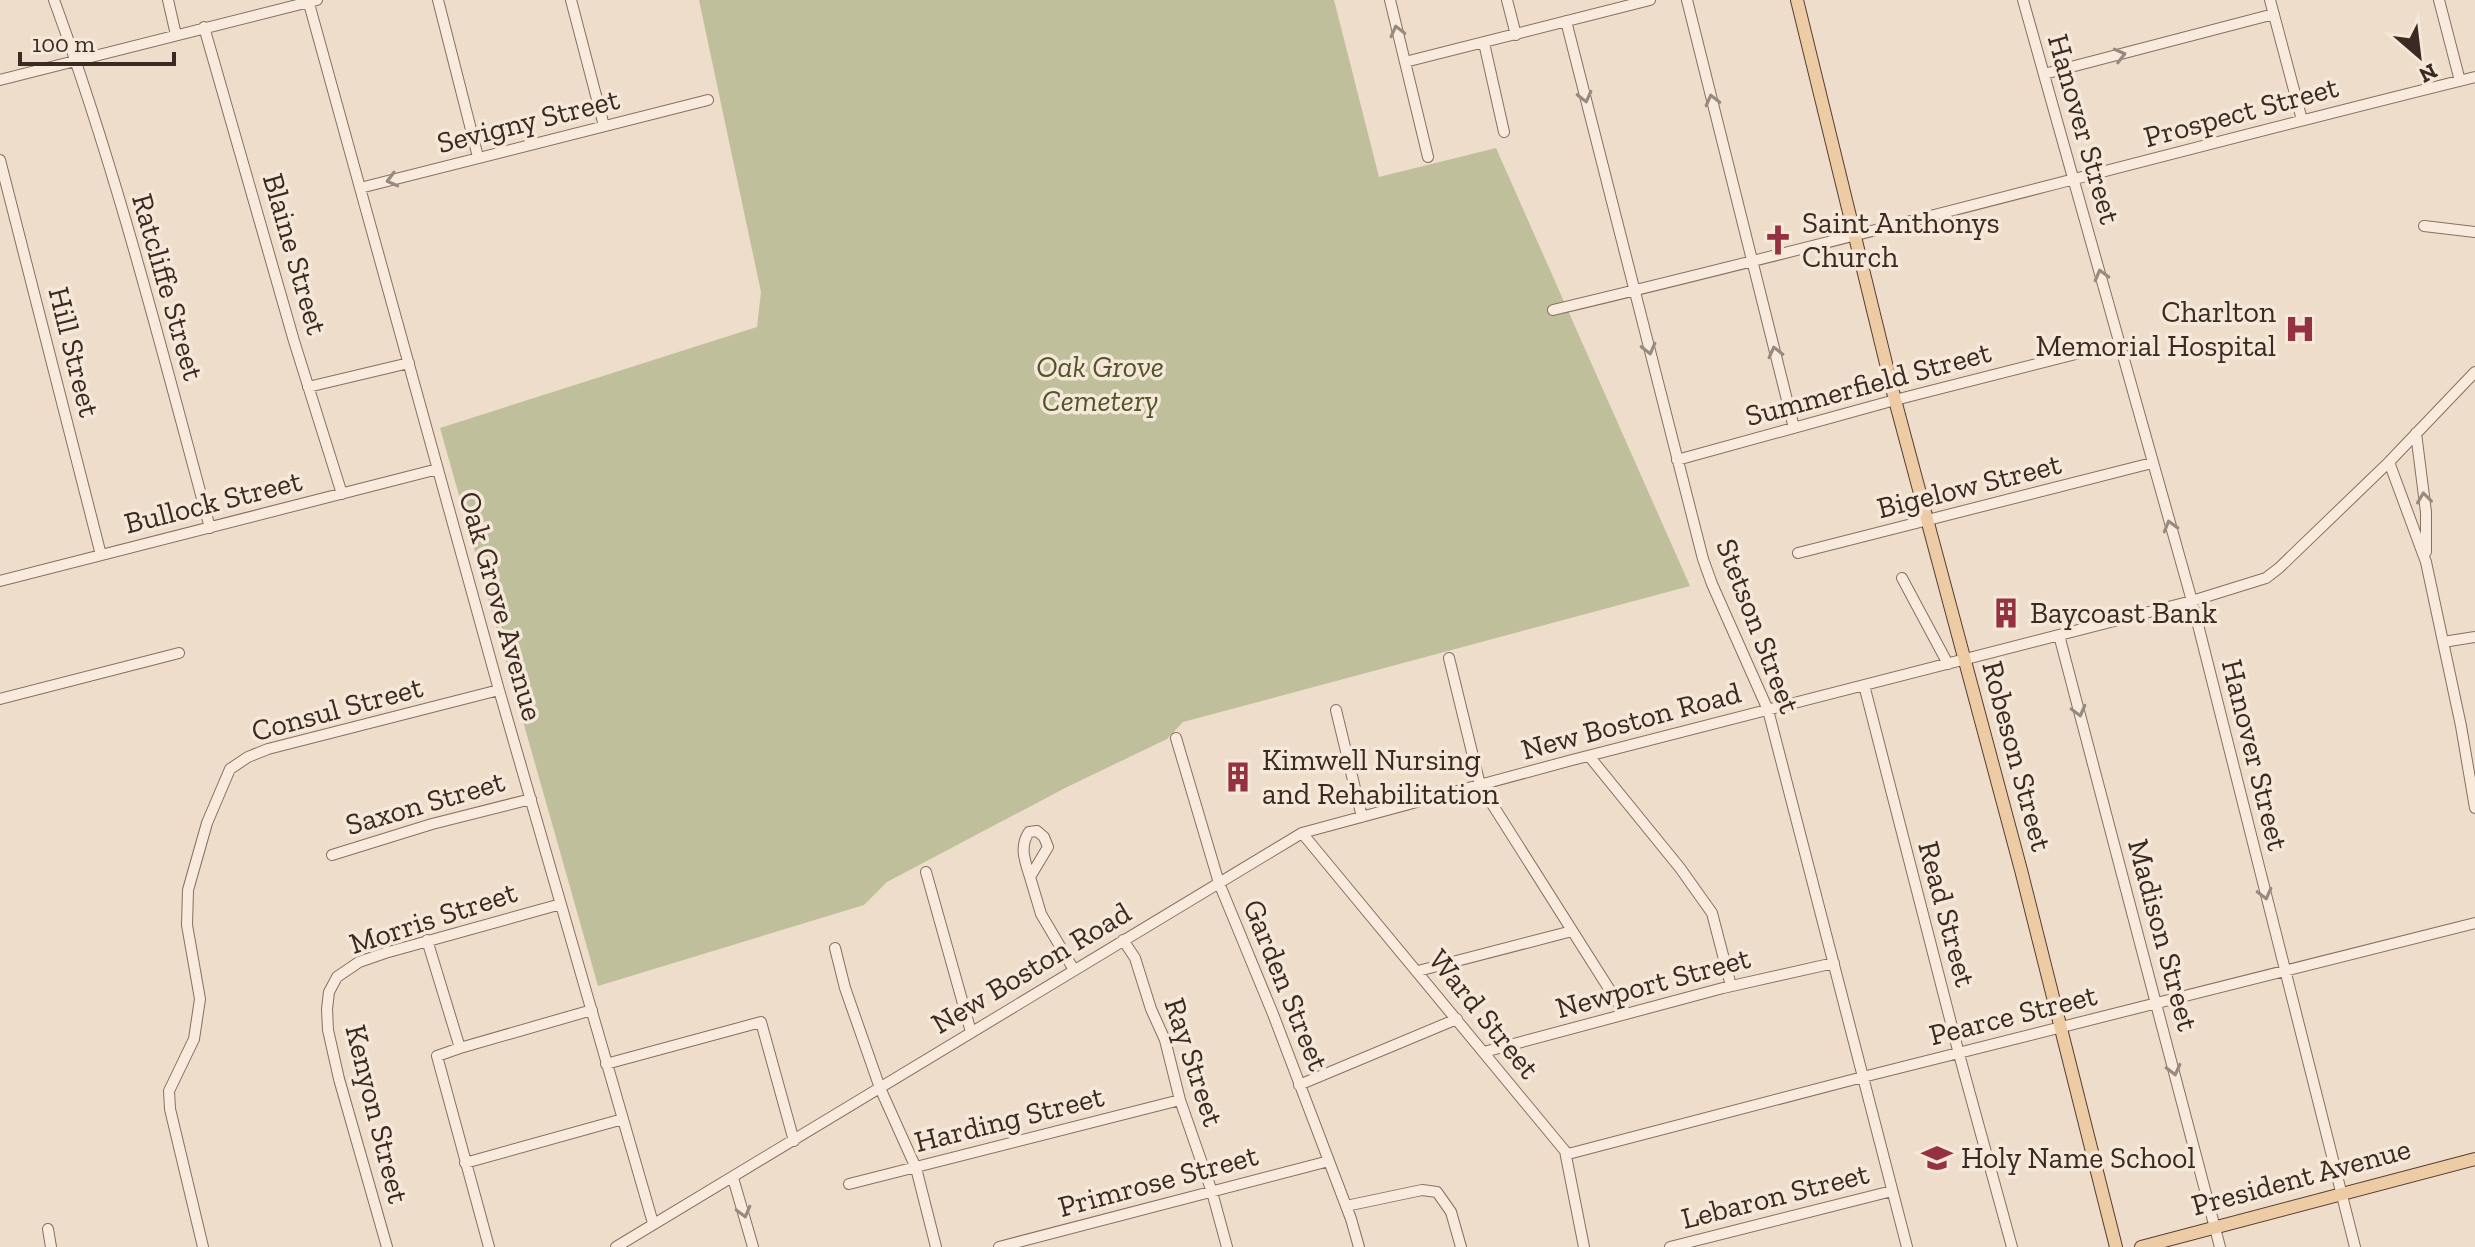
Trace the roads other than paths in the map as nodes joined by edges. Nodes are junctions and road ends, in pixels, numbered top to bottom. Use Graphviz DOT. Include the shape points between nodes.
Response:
graph roads {
  1 [pos="54,0"];
  2 [pos="168,0"];
  3 [pos="438,0"];
  4 [pos="571,0"];
  5 [pos="1390,0"];
  6 [pos="1507,0"];
  7 [pos="1650,0"];
  8 [pos="1687,0"];
  9 [pos="1797,0"];
  10 [pos="2023,0"];
  11 [pos="2270,0"];
  12 [pos="2439,0"];
  13 [pos="311,1"];
  14 [pos="1627,3"];
  15 [pos="2274,14"];
  16 [pos="1566,21"];
  17 [pos="204,27"];
  18 [pos="176,35"];
  19 [pos="1516,35"];
  20 [pos="1484,43"];
  21 [pos="76,62"];
  22 [pos="1405,62"];
  23 [pos="2044,74"];
  24 [pos="2475,77"];
  25 [pos="0,80"];
  26 [pos="2460,81"];
  27 [pos="708,100"];
  28 [pos="2302,120"];
  29 [pos="604,126"];
  30 [pos="1504,132"];
  31 [pos="478,157"];
  32 [pos="1428,157"];
  33 [pos="0,160"];
  34 [pos="2075,181"];
  35 [pos="360,188"];
  36 [pos="2424,226"];
  37 [pos="2475,232"];
  38 [pos="1855,236"];
  39 [pos="1751,260"];
  40 [pos="1634,291"];
  41 [pos="1553,310"];
  42 [pos="2119,343"];
  43 [pos="409,363"];
  44 [pos="2475,372"];
  45 [pos="308,387"];
  46 [pos="1895,400"];
  47 [pos="1794,428"];
  48 [pos="2416,433"];
  49 [pos="1677,460"];
  50 [pos="2389,462"];
  51 [pos="2152,463"];
  52 [pos="438,469"];
  53 [pos="342,494"];
  54 [pos="1928,522"];
  55 [pos="210,528"];
  56 [pos="1798,553"];
  57 [pos="101,555"];
  58 [pos="2426,562"];
  59 [pos="1902,578"];
  60 [pos="0,581"];
  61 [pos="2192,601"];
  62 [pos="2059,635"];
  63 [pos="2475,637"];
  64 [pos="2443,642"];
  65 [pos="179,653"];
  66 [pos="1449,658"];
  67 [pos="1964,660"];
  68 [pos="1948,664"];
  69 [pos="1864,685"];
  70 [pos="499,690"];
  71 [pos="0,699"];
  72 [pos="1336,710"];
  73 [pos="1768,710"];
  74 [pos="1176,738"];
  75 [pos="1589,756"];
  76 [pos="1480,785"];
  77 [pos="531,799"];
  78 [pos="2475,808"];
  79 [pos="1362,817"];
  80 [pos="1302,833"];
  81 [pos="332,855"];
  82 [pos="926,872"];
  83 [pos="1030,877"];
  84 [pos="1219,883"];
  85 [pos="561,904"];
  86 [pos="2475,923"];
  87 [pos="1572,931"];
  88 [pos="427,940"];
  89 [pos="1123,940"];
  90 [pos="835,948"];
  91 [pos="1834,963"];
  92 [pos="1074,970"];
  93 [pos="1418,971"];
  94 [pos="2285,972"];
  95 [pos="1731,986"];
  96 [pos="329,992"];
  97 [pos="2157,1004"];
  98 [pos="592,1010"];
  99 [pos="1625,1014"];
  100 [pos="1457,1019"];
  101 [pos="2060,1028"];
  102 [pos="971,1032"];
  103 [pos="460,1048"];
  104 [pos="1484,1052"];
  105 [pos="1959,1054"];
  106 [pos="606,1064"];
  107 [pos="1863,1077"];
  108 [pos="1299,1085"];
  109 [pos="880,1088"];
  110 [pos="1180,1100"];
  111 [pos="623,1119"];
  112 [pos="794,1141"];
  113 [pos="1565,1151"];
  114 [pos="2475,1159"];
  115 [pos="1329,1161"];
  116 [pos="465,1163"];
  117 [pos="916,1168"];
  118 [pos="733,1178"];
  119 [pos="849,1184"];
  120 [pos="1892,1191"];
  121 [pos="1212,1192"];
  122 [pos="2341,1193"];
  123 [pos="1346,1206"];
  124 [pos="653,1223"];
  125 [pos="2214,1226"];
  126 [pos="48,1229"];
  127 [pos="51,1247"];
  128 [pos="203,1247"];
  129 [pos="387,1247"];
  130 [pos="489,1247"];
  131 [pos="616,1247"];
  132 [pos="753,1247"];
  133 [pos="936,1247"];
  134 [pos="999,1247"];
  135 [pos="1227,1247"];
  136 [pos="1359,1247"];
  137 [pos="1461,1247"];
  138 [pos="1584,1247"];
  139 [pos="1670,1247"];
  140 [pos="1907,1247"];
  141 [pos="2012,1247"];
  142 [pos="2116,1247"];
  143 [pos="2141,1247"];
  144 [pos="2220,1247"];
  145 [pos="2355,1247"];
  1 -- 21 [label="street, Ratcliffe Street"];
  2 -- 18 [label="street"];
  3 -- 31 [label="street"];
  4 -- 29 [label="street"];
  22 -- 5 [label="street, one-way"];
  6 -- 19 [label="street"];
  7 -- 14 [label="street"];
  39 -- 8 [label="street, one-way"];
  9 -- 38 [label="main road, Robeson Street"];
  10 -- 23 [label="street, Hanover Street"];
  11 -- 15 [label="street"];
  12 -- 26 [label="street"];
  13 -- 17 [label="street"];
  13 -- 35 [label="street, Oak Grove Avenue"];
  14 -- 16 [label="street"];
  23 -- 15 [label="street, one-way"];
  15 -- 28 [label="street"];
  16 -- 19 [label="street"];
  16 -- 40 [label="street, Stetson Street, one-way"];
  17 -- 18 [label="street"];
  17 -- 45 [label="street, Blaine Street"];
  18 -- 21 [label="street"];
  19 -- 20 [label="street"];
  20 -- 22 [label="street"];
  20 -- 30 [label="street"];
  21 -- 25 [label="street"];
  21 -- 55 [label="street, Ratcliffe Street"];
  22 -- 32 [label="street"];
  23 -- 34 [label="street, Hanover Street"];
  24 -- 26 [label="street, Prospect Street"];
  26 -- 28 [label="street, Prospect Street"];
  27 -- 29 [label="street, Sevigny Street"];
  28 -- 34 [label="street, Prospect Street"];
  29 -- 31 [label="street, Sevigny Street"];
  31 -- 35 [label="street, Sevigny Street, one-way"];
  33 -- 57 [label="street, Hill Street"];
  34 -- 38 [label="street, Prospect Street"];
  42 -- 34 [label="street, Hanover Street, one-way"];
  35 -- 43 [label="street, Oak Grove Avenue"];
  36 -- 37 [label="street"];
  38 -- 39 [label="street, Prospect Street"];
  38 -- 46 [label="main road, Robeson Street"];
  39 -- 40 [label="street, Prospect Street"];
  47 -- 39 [label="street, one-way"];
  40 -- 41 [label="street, Prospect Street"];
  40 -- 49 [label="street, Stetson Street, one-way"];
  42 -- 46 [label="street, Summerfield Street"];
  42 -- 51 [label="street, Hanover Street"];
  43 -- 45 [label="street"];
  43 -- 52 [label="street, Oak Grove Avenue"];
  44 -- 48 [label="street, New Boston Road"];
  45 -- 53 [label="street, Blaine Street"];
  46 -- 47 [label="street, Summerfield Street"];
  46 -- 54 [label="main road, Robeson Street"];
  47 -- 49 [label="street, Summerfield Street"];
  48 -- 50 [label="street, New Boston Road"];
  58 -- 48 [label="street, one-way"];
  49 -- 73 [label="street, Stetson Street" via="1712,584"];
  50 -- 58 [label="street"];
  50 -- 61 [label="street, New Boston Road" via="2266,578"];
  51 -- 54 [label="street, Bigelow Street"];
  61 -- 51 [label="street, Hanover Street, one-way"];
  52 -- 53 [label="street, Bullock Street"];
  52 -- 70 [label="street, Oak Grove Avenue"];
  53 -- 55 [label="street, Bullock Street"];
  54 -- 56 [label="street, Bigelow Street"];
  54 -- 67 [label="main road, Robeson Street"];
  55 -- 57 [label="street, Bullock Street"];
  57 -- 60 [label="street, Bullock Street"];
  58 -- 64 [label="street"];
  59 -- 68 [label="street"];
  61 -- 62 [label="street, New Boston Road"];
  61 -- 94 [label="street, Hanover Street, one-way"];
  62 -- 67 [label="street, New Boston Road"];
  62 -- 97 [label="street, Madison Street, one-way"];
  63 -- 64 [label="street"];
  64 -- 78 [label="street"];
  65 -- 71 [label="street"];
  66 -- 76 [label="street"];
  67 -- 68 [label="street, New Boston Road"];
  67 -- 101 [label="main road, Robeson Street"];
  68 -- 69 [label="street, New Boston Road"];
  69 -- 73 [label="street, New Boston Road"];
  69 -- 105 [label="street, Read Street"];
  70 -- 77 [label="street, Oak Grove Avenue"];
  70 -- 128 [label="street, Consul Street" via="268,749 230,769 207,823 188,890 187,925 200,995 194,1039 169,1091"];
  72 -- 79 [label="street"];
  73 -- 75 [label="street, New Boston Road"];
  73 -- 91 [label="street, Stetson Street"];
  74 -- 84 [label="street, Garden Street"];
  75 -- 76 [label="street, New Boston Road"];
  75 -- 95 [label="street" via="1712,913"];
  76 -- 79 [label="street, New Boston Road"];
  76 -- 87 [label="street"];
  77 -- 81 [label="street, Saxon Street"];
  77 -- 85 [label="street, Oak Grove Avenue"];
  79 -- 80 [label="street, New Boston Road"];
  80 -- 84 [label="street, New Boston Road"];
  80 -- 93 [label="street, Ward Street"];
  82 -- 102 [label="street"];
  83 -- 92 [label="street" via="1041,914"];
  84 -- 89 [label="street, New Boston Road"];
  84 -- 108 [label="street, Garden Street"];
  85 -- 88 [label="street, Morris Street"];
  85 -- 98 [label="street, Oak Grove Avenue"];
  86 -- 94 [label="street, Pearce Street"];
  87 -- 93 [label="street"];
  87 -- 99 [label="street"];
  88 -- 96 [label="street, Morris Street" via="359,962 337,977"];
  88 -- 103 [label="street"];
  89 -- 92 [label="street, New Boston Road"];
  89 -- 110 [label="street, Ray Street" via="1135,958 1165,1040"];
  90 -- 109 [label="street"];
  91 -- 95 [label="street, Newport Street"];
  91 -- 107 [label="street, Stetson Street"];
  92 -- 102 [label="street, New Boston Road"];
  93 -- 100 [label="street, Ward Street"];
  94 -- 97 [label="street, Pearce Street"];
  94 -- 122 [label="street, Hanover Street"];
  95 -- 99 [label="street, Newport Street"];
  96 -- 129 [label="street, Kenyon Street" via="328,1030"];
  97 -- 101 [label="street, Pearce Street"];
  97 -- 125 [label="street, Madison Street, one-way"];
  98 -- 103 [label="street"];
  98 -- 106 [label="street, Oak Grove Avenue"];
  99 -- 104 [label="street, Newport Street"];
  100 -- 104 [label="street, Ward Street"];
  100 -- 108 [label="street"];
  101 -- 105 [label="street, Pearce Street"];
  101 -- 142 [label="main road, Robeson Street"];
  102 -- 109 [label="street, New Boston Road"];
  103 -- 116 [label="street" via="437,1056"];
  104 -- 113 [label="street, Ward Street"];
  105 -- 107 [label="street, Pearce Street"];
  105 -- 141 [label="street, Read Street"];
  106 -- 111 [label="street, Oak Grove Avenue"];
  106 -- 112 [label="street" via="761,1022"];
  107 -- 113 [label="street, Pearce Street" via="1582,1151"];
  107 -- 120 [label="street, Stetson Street"];
  108 -- 115 [label="street, Garden Street"];
  109 -- 112 [label="street, New Boston Road"];
  109 -- 117 [label="street"];
  110 -- 117 [label="street, Harding Street"];
  110 -- 121 [label="street, Ray Street"];
  111 -- 116 [label="street"];
  111 -- 124 [label="street, Oak Grove Avenue"];
  112 -- 118 [label="street, New Boston Road"];
  113 -- 138 [label="street, Ward Street"];
  114 -- 122 [label="main road, President Avenue"];
  115 -- 121 [label="street, Primrose Street"];
  115 -- 123 [label="street, Garden Street"];
  116 -- 130 [label="street"];
  117 -- 119 [label="street, Harding Street"];
  117 -- 133 [label="street"];
  118 -- 124 [label="street, New Boston Road"];
  118 -- 132 [label="street, one-way"];
  120 -- 139 [label="street, Lebaron Street"];
  120 -- 140 [label="street, Stetson Street"];
  121 -- 134 [label="street, Primrose Street"];
  121 -- 135 [label="street, Ray Street"];
  122 -- 125 [label="main road, President Avenue"];
  122 -- 145 [label="street, Hanover Street"];
  123 -- 136 [label="street, Garden Street"];
  123 -- 137 [label="street" via="1422,1190 1437,1192 1451,1212"];
  124 -- 131 [label="street, New Boston Road"];
  125 -- 143 [label="main road, President Avenue"];
  125 -- 144 [label="street, Madison Street"];
  126 -- 127 [label="street"];
}
